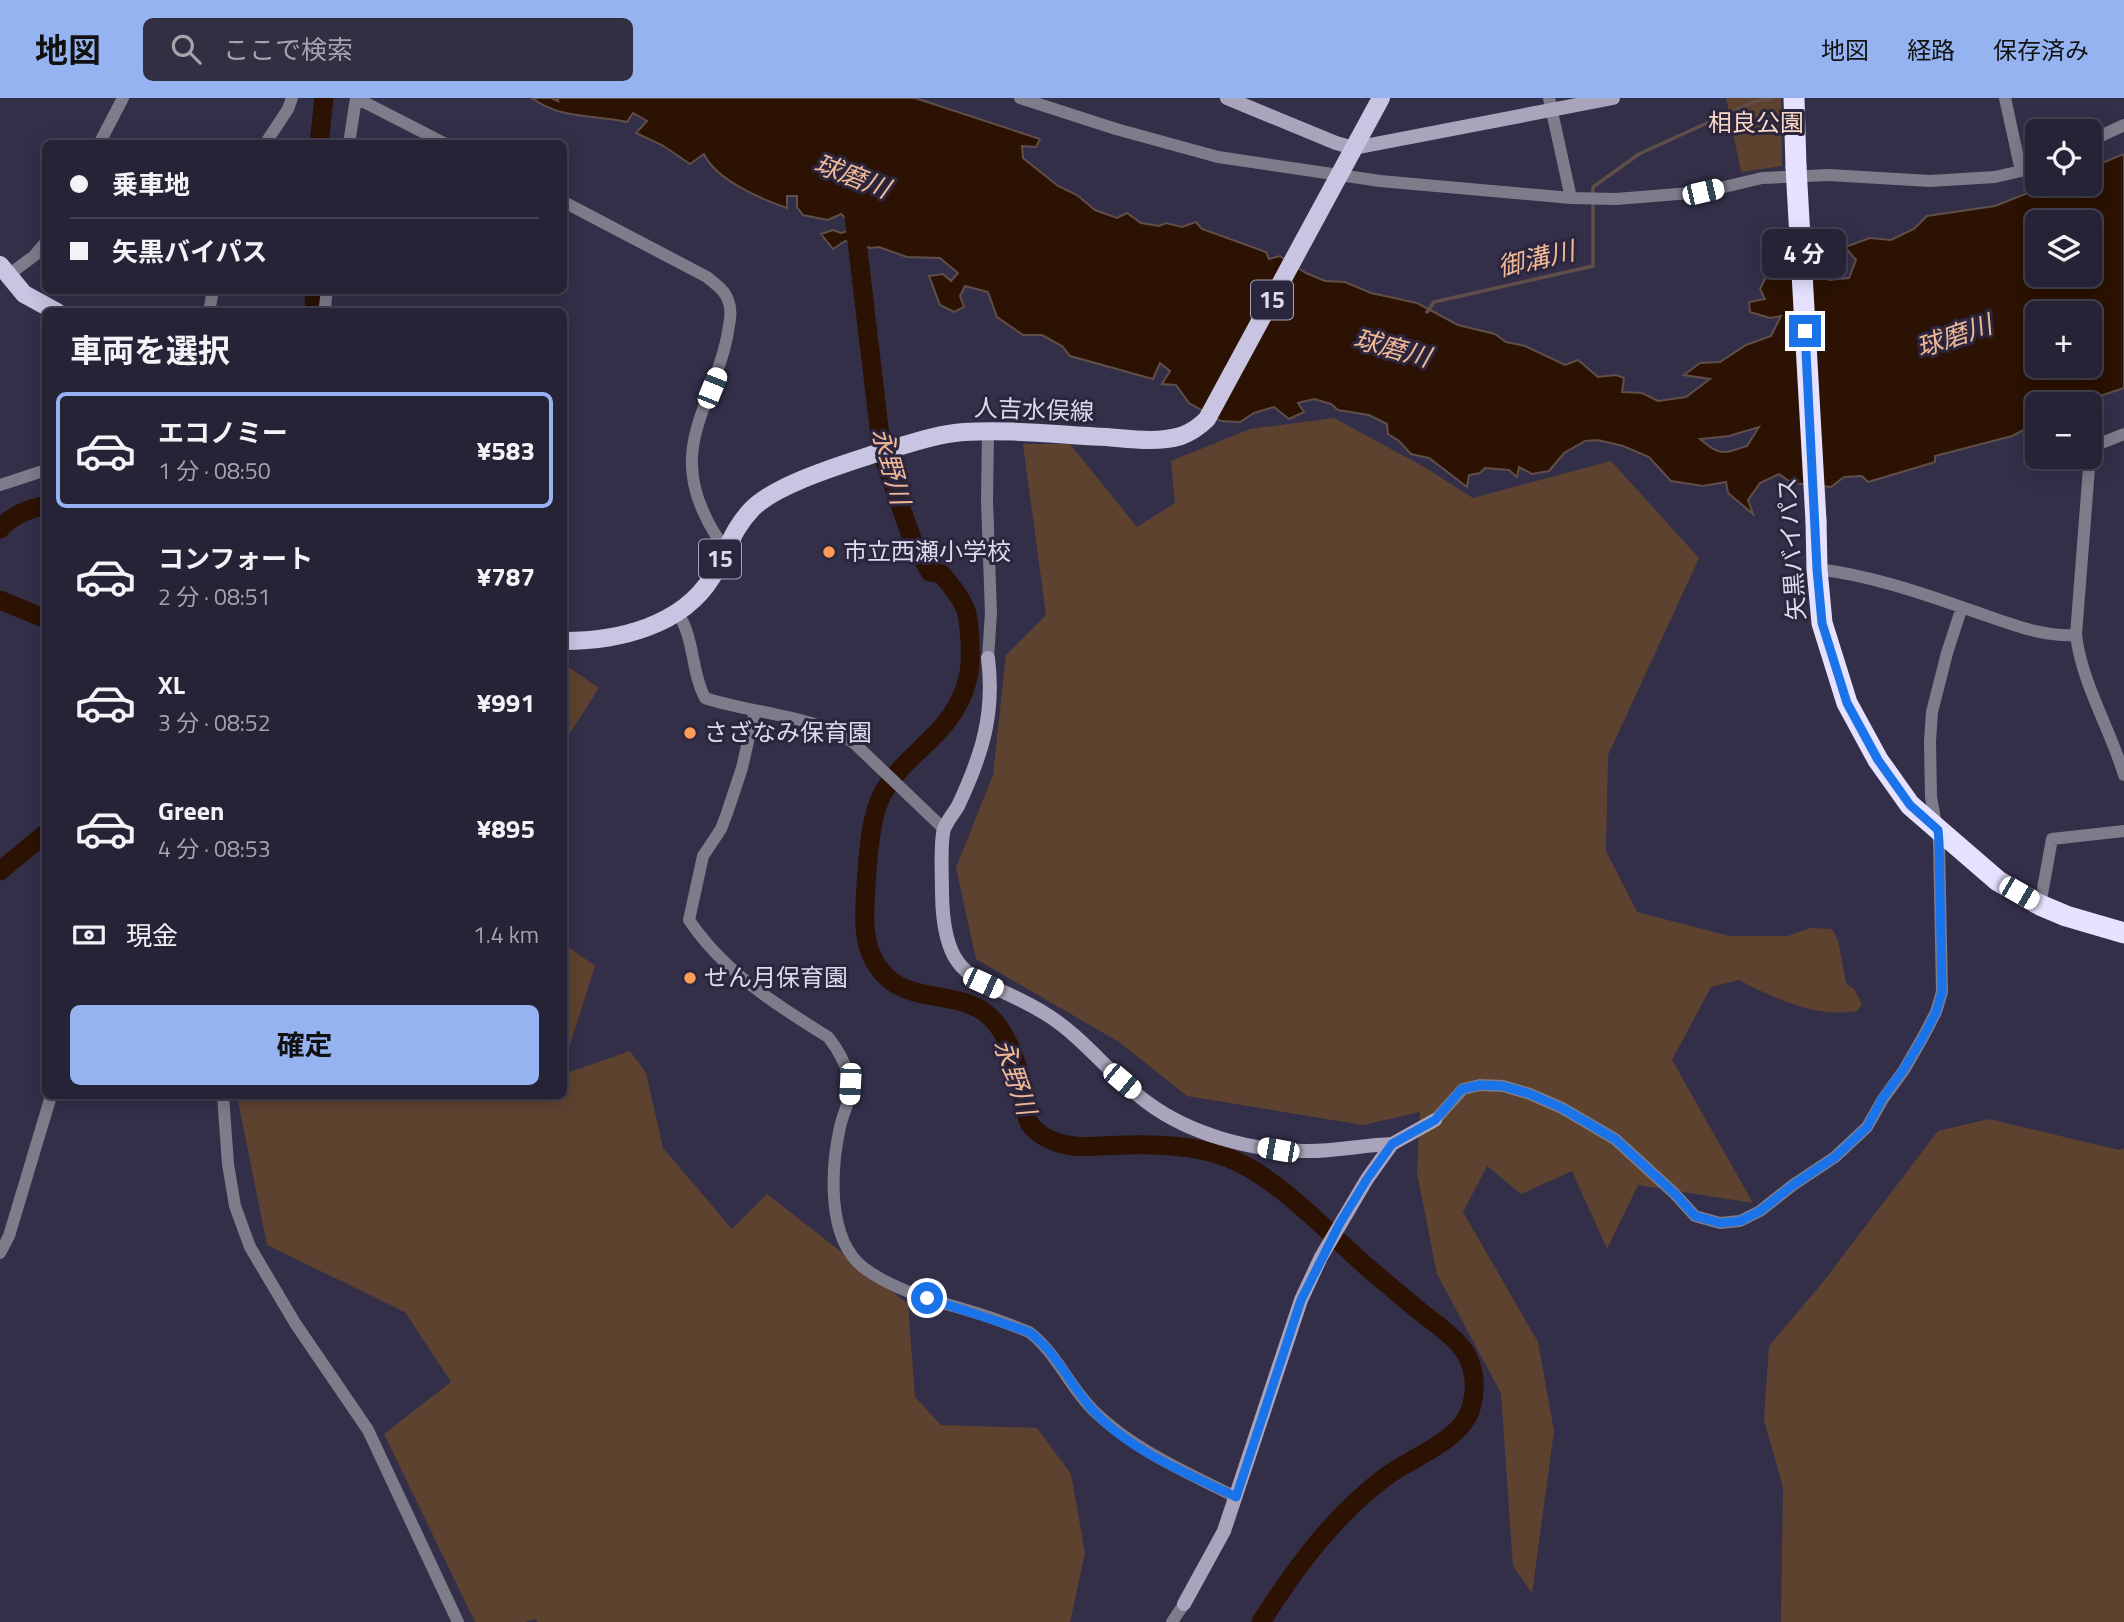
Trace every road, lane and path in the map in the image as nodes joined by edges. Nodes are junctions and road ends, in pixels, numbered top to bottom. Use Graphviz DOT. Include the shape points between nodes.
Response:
graph roads {
  1 [pos="123,98"];
  2 [pos="292,98"];
  3 [pos="1020,98"];
  4 [pos="1227,98"];
  5 [pos="1381,98"];
  6 [pos="1613,98"];
  7 [pos="1794,98"];
  8 [pos="2005,98"];
  9 [pos="1551,104"];
  10 [pos="2124,125"];
  11 [pos="2102,135"];
  12 [pos="101,140"];
  13 [pos="268,140"];
  14 [pos="350,140"];
  15 [pos="438,140"];
  16 [pos="1354,148"];
  17 [pos="2025,169"];
  18 [pos="2021,171"];
  19 [pos="1339,179"];
  20 [pos="1571,198"];
  21 [pos="567,204"];
  22 [pos="42,247"];
  23 [pos="2,274"];
  24 [pos="50,308"];
  25 [pos="988,431"];
  26 [pos="2124,434"];
  27 [pos="42,471"];
  28 [pos="0,485"];
  29 [pos="725,547"];
  30 [pos="1817,569"];
  31 [pos="1962,607"];
  32 [pos="678,613"];
  33 [pos="2076,635"];
  34 [pos="567,641"];
  35 [pos="988,658"];
  36 [pos="755,711"];
  37 [pos="2124,775"];
  38 [pos="944,829"];
  39 [pos="1938,830"];
  40 [pos="2124,831"];
  41 [pos="2040,905"];
  42 [pos="2124,933"];
  43 [pos="50,1099"];
  44 [pos="223,1099"];
  45 [pos="1435,1120"];
  46 [pos="1392,1144"];
  47 [pos="0,1252"];
  48 [pos="1236,1497"];
  49 [pos="1184,1604"];
  50 [pos="458,1622"];
  51 [pos="1172,1622"];
  1 -- 12 [label="street"];
  2 -- 13 [label="street"];
  3 -- 19 [label="street" via="1218,157"];
  4 -- 16 [label="street"];
  5 -- 16 [label="main road, 人吉水俣線 / 15"];
  6 -- 9 [label="street"];
  7 -- 30 [label="highway, 矢黒バイパス, bridge"];
  8 -- 18 [label="street"];
  9 -- 16 [label="street"];
  9 -- 20 [label="street"];
  10 -- 11 [label="street"];
  14 -- 15 [label="street" via="356,99"];
  16 -- 19 [label="main road, 人吉水俣線 / 15"];
  17 -- 18 [label="street"];
  18 -- 20 [label="street" via="1930,181 1829,175 1762,178 1703,192"];
  19 -- 20 [label="street"];
  19 -- 25 [label="main road, 人吉水俣線 / 15" via="1207,419 1196,430 1153,440"];
  21 -- 29 [label="street" via="707,277 728,299 731,312 722,364 691,447 699,502 714,536"];
  22 -- 23 [label="street"];
  23 -- 24 [label="main road"];
  25 -- 29 [label="main road, 人吉水俣線 / 15" via="926,438 781,489 754,507"];
  25 -- 35 [label="street"];
  26 -- 33 [label="street" via="2094,446 2090,455"];
  27 -- 28 [label="street"];
  29 -- 32 [label="main road, 人吉水俣線 / 15" via="712,577"];
  30 -- 31 [label="street"];
  30 -- 39 [label="highway, 矢黒バイパス" via="1822,623 1847,703 1878,760 1910,805"];
  31 -- 33 [label="street" via="2035,632"];
  31 -- 39 [label="street" via="1932,712 1931,797"];
  32 -- 34 [label="main road, 人吉水俣線 / 15" via="615,635"];
  32 -- 36 [label="street" via="691,640 698,687 705,698"];
  33 -- 37 [label="street" via="2097,709"];
  35 -- 38 [label="street" via="992,687 985,736"];
  36 -- 38 [label="street" via="843,735"];
  36 -- 48 [label="street" via="727,813 703,856 689,920 729,968 836,1046 850,1084 833,1178 840,1236 850,1254 864,1268 902,1289 1029,1332 1115,1431 1157,1458"];
  38 -- 46 [label="street" via="944,928 952,954 964,971 1067,1028 1148,1103 1185,1125 1248,1145 1305,1152"];
  39 -- 41 [label="highway, 矢黒バイパス" via="1998,881"];
  39 -- 45 [label="street" via="1942,992 1936,1012 1867,1127 1835,1157 1760,1211 1740,1221 1720,1223 1695,1216 1615,1139 1562,1108 1503,1086 1462,1089"];
  40 -- 41 [label="street" via="2052,839"];
  41 -- 42 [label="highway, 矢黒バイパス"];
  43 -- 47 [label="street" via="9,1237"];
  44 -- 50 [label="street" via="235,1206 250,1247 368,1430"];
  45 -- 46 [label="street"];
  46 -- 48 [label="street" via="1340,1223 1301,1300"];
  48 -- 49 [label="street" via="1224,1531"];
  49 -- 51 [label="street"];
}
